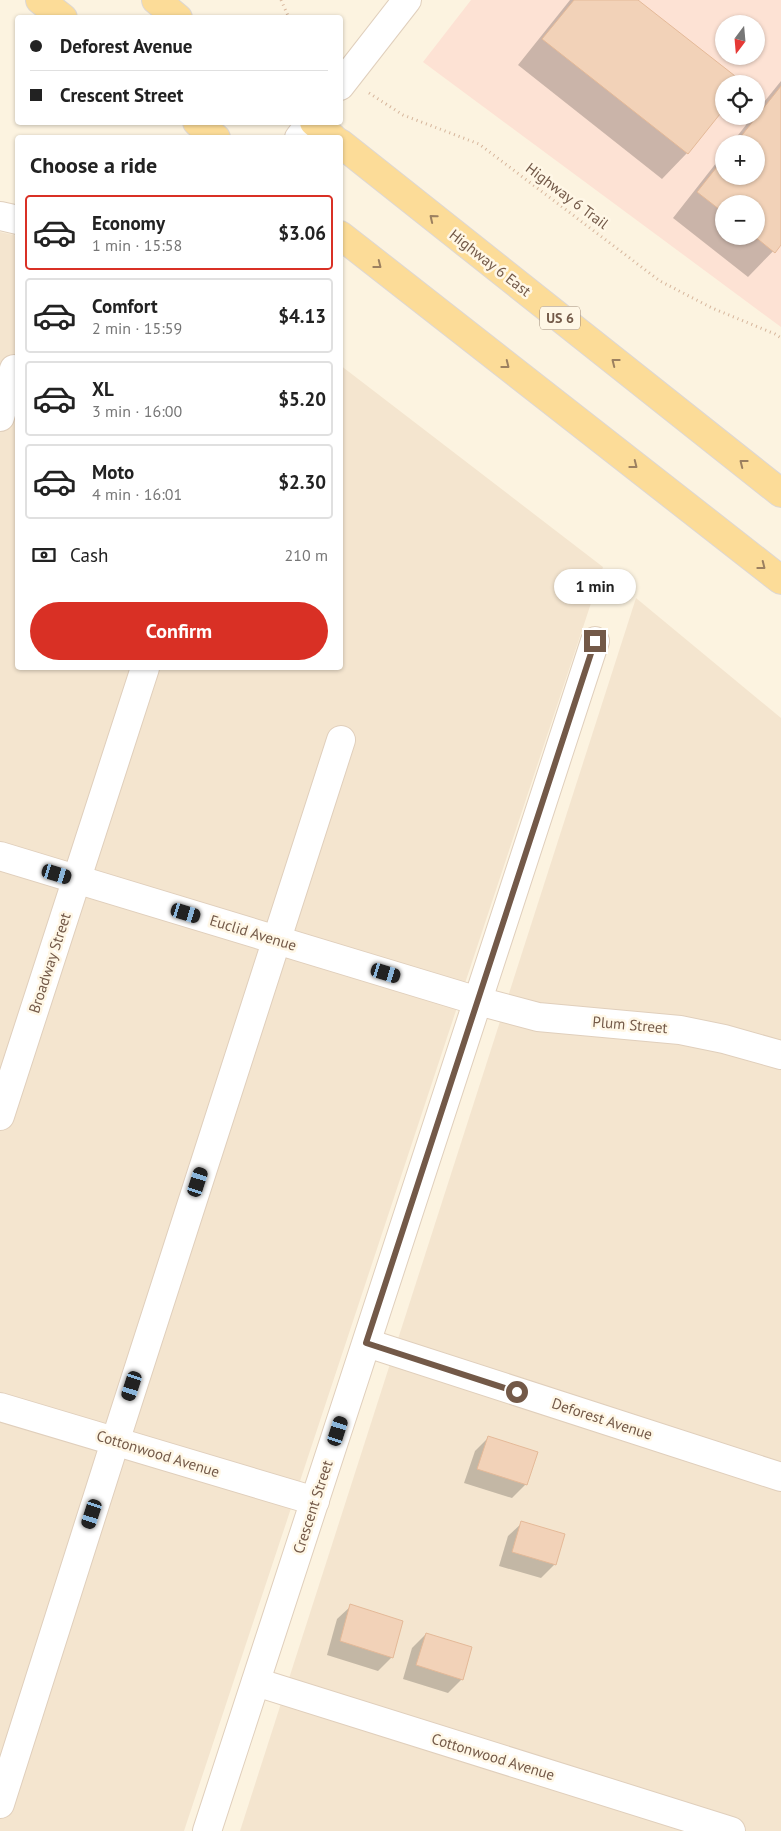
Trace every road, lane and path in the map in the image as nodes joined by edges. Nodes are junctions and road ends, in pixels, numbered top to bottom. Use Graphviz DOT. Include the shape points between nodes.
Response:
graph roads {
  1 [pos="40,0"];
  2 [pos="156,0"];
  3 [pos="280,0"];
  4 [pos="407,0"];
  5 [pos="59,15"];
  6 [pos="174,15"];
  7 [pos="288,15"];
  8 [pos="343,82"];
  9 [pos="201,125"];
  10 [pos="310,125"];
  11 [pos="317,125"];
  12 [pos="212,135"];
  13 [pos="302,135"];
  14 [pos="329,135"];
  15 [pos="343,145"];
  16 [pos="0,216"];
  17 [pos="15,219"];
  18 [pos="343,237"];
  19 [pos="781,338"];
  20 [pos="14,369"];
  21 [pos="0,417"];
  22 [pos="781,493"];
  23 [pos="781,580"];
  24 [pos="595,641"];
  25 [pos="144,670"];
  26 [pos="342,740"];
  27 [pos="0,856"];
  28 [pos="76,880"];
  29 [pos="276,940"];
  30 [pos="478,1001"];
  31 [pos="781,1055"];
  32 [pos="0,1116"];
  33 [pos="366,1343"];
  34 [pos="0,1407"];
  35 [pos="115,1442"];
  36 [pos="781,1477"];
  37 [pos="315,1501"];
  38 [pos="256,1682"];
  39 [pos="0,1804"];
  40 [pos="207,1831"];
  41 [pos="731,1831"];
  1 -- 5 [label="main road"];
  2 -- 6 [label="main road"];
  3 -- 7 [label="path"];
  4 -- 8 [label="street"];
  8 -- 19 [label="path, Highway 6 Trail" via="403,116 479,144 660,281"];
  9 -- 12 [label="main road"];
  10 -- 13 [label="street"];
  11 -- 14 [label="main road"];
  22 -- 15 [label="main road, Highway 6 East / US 6, one-way"];
  16 -- 17 [label="street"];
  18 -- 23 [label="main road, one-way"];
  20 -- 21 [label="street"];
  24 -- 30 [label="street, Crescent Street"];
  25 -- 28 [label="street, Broadway Street"];
  26 -- 29 [label="street"];
  27 -- 28 [label="street, Euclid Avenue"];
  28 -- 29 [label="street, Euclid Avenue"];
  28 -- 32 [label="street, Broadway Street"];
  29 -- 30 [label="street, Euclid Avenue"];
  29 -- 35 [label="street"];
  30 -- 31 [label="street, Plum Street" via="538,1017 680,1030"];
  30 -- 33 [label="street, Crescent Street"];
  33 -- 36 [label="street, Deforest Avenue"];
  33 -- 37 [label="street, Crescent Street"];
  34 -- 35 [label="street, Cottonwood Avenue"];
  35 -- 37 [label="street, Cottonwood Avenue"];
  35 -- 39 [label="street"];
  37 -- 38 [label="street, Crescent Street"];
  38 -- 40 [label="street, Crescent Street"];
  38 -- 41 [label="street, Cottonwood Avenue"];
}
